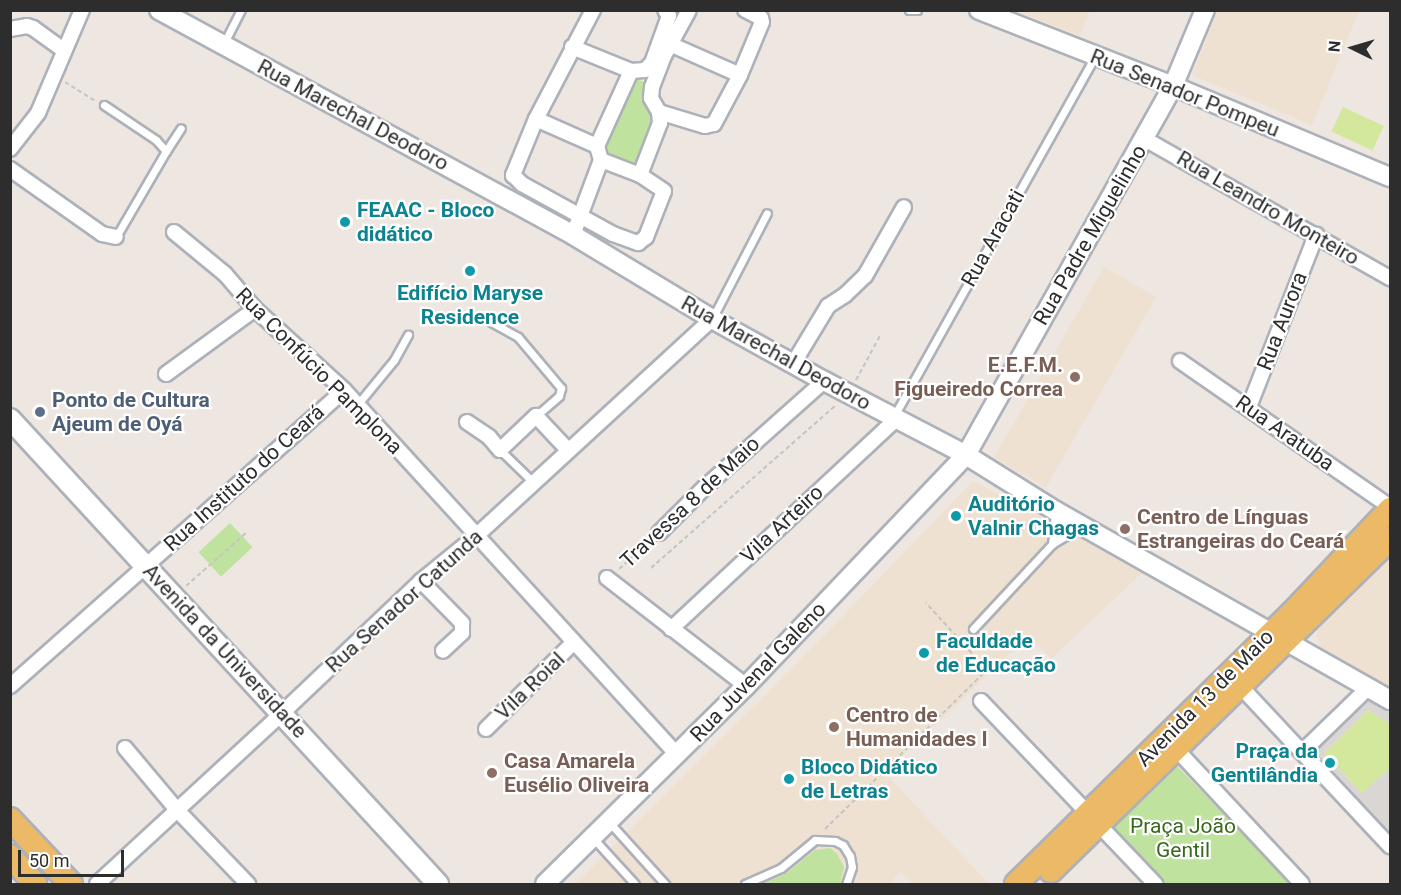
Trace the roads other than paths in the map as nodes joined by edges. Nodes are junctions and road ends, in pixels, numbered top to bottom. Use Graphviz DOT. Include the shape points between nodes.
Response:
graph roads {
  1 [pos="82,10"];
  2 [pos="159,10"];
  3 [pos="241,10"];
  4 [pos="593,10"];
  5 [pos="665,10"];
  6 [pos="689,10"];
  7 [pos="745,10"];
  8 [pos="909,10"];
  9 [pos="917,10"];
  10 [pos="979,10"];
  11 [pos="1205,10"];
  12 [pos="10,29"];
  13 [pos="223,45"];
  14 [pos="672,45"];
  15 [pos="572,47"];
  16 [pos="65,51"];
  17 [pos="1095,57"];
  18 [pos="631,71"];
  19 [pos="740,75"];
  20 [pos="1173,86"];
  21 [pos="104,105"];
  22 [pos="659,112"];
  23 [pos="536,119"];
  24 [pos="181,128"];
  25 [pos="1145,139"];
  26 [pos="10,149"];
  27 [pos="166,151"];
  28 [pos="599,153"];
  29 [pos="10,169"];
  30 [pos="640,175"];
  31 [pos="1390,177"];
  32 [pos="904,207"];
  33 [pos="766,213"];
  34 [pos="577,226"];
  35 [pos="174,232"];
  36 [pos="1316,235"];
  37 [pos="117,237"];
  38 [pos="1390,278"];
  39 [pos="255,309"];
  40 [pos="712,319"];
  41 [pos="491,322"];
  42 [pos="408,335"];
  43 [pos="1180,361"];
  44 [pos="794,364"];
  45 [pos="166,374"];
  46 [pos="824,381"];
  47 [pos="344,390"];
  48 [pos="357,405"];
  49 [pos="1249,407"];
  50 [pos="536,416"];
  51 [pos="10,419"];
  52 [pos="894,419"];
  53 [pos="467,422"];
  54 [pos="500,450"];
  55 [pos="568,450"];
  56 [pos="966,455"];
  57 [pos="533,482"];
  58 [pos="1390,508"];
  59 [pos="1056,511"];
  60 [pos="1082,526"];
  61 [pos="659,533"];
  62 [pos="476,536"];
  63 [pos="1390,539"];
  64 [pos="1052,544"];
  65 [pos="146,565"];
  66 [pos="607,578"];
  67 [pos="421,581"];
  68 [pos="670,629"];
  69 [pos="973,629"];
  70 [pos="1280,636"];
  71 [pos="573,643"];
  72 [pos="443,651"];
  73 [pos="10,686"];
  74 [pos="746,686"];
  75 [pos="1241,687"];
  76 [pos="1368,688"];
  77 [pos="1390,700"];
  78 [pos="981,701"];
  79 [pos="282,713"];
  80 [pos="486,729"];
  81 [pos="125,748"];
  82 [pos="1177,750"];
  83 [pos="1303,751"];
  84 [pos="677,755"];
  85 [pos="177,810"];
  86 [pos="10,819"];
  87 [pos="1093,820"];
  88 [pos="609,822"];
  89 [pos="593,838"];
  90 [pos="1390,846"];
  91 [pos="10,856"];
  92 [pos="35,885"];
  93 [pos="71,885"];
  94 [pos="97,885"];
  95 [pos="248,885"];
  96 [pos="438,885"];
  97 [pos="545,885"];
  98 [pos="635,885"];
  99 [pos="665,885"];
  100 [pos="745,885"];
  101 [pos="846,885"];
  102 [pos="1016,885"];
  103 [pos="1036,885"];
  104 [pos="1155,885"];
  105 [pos="1302,885"];
  1 -- 16 [label="street"];
  2 -- 13 [label="street, Rua Marechal Deodoro"];
  3 -- 13 [label="lane"];
  4 -- 15 [label="street"];
  5 -- 18 [label="street" via="669,16 649,69"];
  6 -- 14 [label="street"];
  7 -- 19 [label="street" via="762,22"];
  8 -- 9 [label="lane"];
  10 -- 17 [label="street, Rua Senador Pompeu"];
  11 -- 20 [label="street, Rua Padre Miguelinho"];
  12 -- 16 [label="street" via="33,28"];
  13 -- 34 [label="street, Rua Marechal Deodoro"];
  14 -- 19 [label="street"];
  14 -- 22 [label="street" via="652,87 651,98"];
  15 -- 18 [label="street"];
  15 -- 23 [label="street"];
  16 -- 26 [label="street" via="38,113"];
  17 -- 20 [label="street, Rua Senador Pompeu"];
  17 -- 52 [label="lane, Rua Aracati"];
  18 -- 28 [label="street"];
  19 -- 22 [label="street" via="714,124 705,126"];
  20 -- 25 [label="street, Rua Padre Miguelinho"];
  20 -- 31 [label="street, Rua Senador Pompeu"];
  21 -- 27 [label="lane"];
  22 -- 30 [label="street" via="658,133"];
  23 -- 28 [label="street"];
  23 -- 34 [label="street" via="513,175"];
  24 -- 27 [label="lane"];
  25 -- 36 [label="street, Rua Leandro Monteiro"];
  25 -- 56 [label="street, Rua Padre Miguelinho"];
  27 -- 37 [label="lane"];
  28 -- 30 [label="street"];
  28 -- 34 [label="street"];
  29 -- 37 [label="street" via="102,234"];
  30 -- 34 [label="street" via="664,191 643,241 632,242"];
  32 -- 44 [label="street" via="865,276 824,310"];
  33 -- 40 [label="lane"];
  34 -- 40 [label="street, Rua Marechal Deodoro"];
  35 -- 39 [label="street, Rua Confúcio Pamplona" via="225,274"];
  36 -- 38 [label="street, Rua Leandro Monteiro"];
  36 -- 49 [label="street, Rua Aurora"];
  39 -- 45 [label="street"];
  39 -- 47 [label="street, Rua Confúcio Pamplona"];
  40 -- 44 [label="street, Rua Marechal Deodoro"];
  40 -- 55 [label="street, Rua Senador Catunda"];
  41 -- 50 [label="lane" via="519,337 561,388 559,396"];
  42 -- 48 [label="lane" via="394,360"];
  43 -- 49 [label="street, Rua Aratuba"];
  44 -- 46 [label="street, Rua Marechal Deodoro"];
  46 -- 52 [label="street, Rua Marechal Deodoro" via="850,390"];
  46 -- 61 [label="street, Travessa 8 de Maio"];
  47 -- 48 [label="street, Rua Confúcio Pamplona"];
  47 -- 65 [label="street, Rua Instituto do Ceará"];
  48 -- 62 [label="street, Rua Confúcio Pamplona"];
  49 -- 58 [label="street, Rua Aratuba"];
  50 -- 54 [label="street"];
  50 -- 55 [label="street"];
  51 -- 65 [label="main road, Avenida da Universidade"];
  52 -- 56 [label="street, Rua Marechal Deodoro"];
  52 -- 68 [label="street, Vila Arteiro"];
  53 -- 54 [label="street"];
  54 -- 57 [label="lane"];
  55 -- 57 [label="street, Rua Senador Catunda"];
  56 -- 59 [label="street, Rua Marechal Deodoro"];
  56 -- 74 [label="street, Rua Juvenal Galeno"];
  57 -- 62 [label="street, Rua Senador Catunda"];
  58 -- 70 [label="main road, Avenida 13 de Maio"];
  59 -- 60 [label="street, Rua Marechal Deodoro"];
  59 -- 64 [label="lane"];
  60 -- 64 [label="lane"];
  60 -- 70 [label="street, Rua Marechal Deodoro"];
  62 -- 67 [label="street, Rua Senador Catunda"];
  62 -- 71 [label="street, Rua Confúcio Pamplona"];
  63 -- 70 [label="main road, Avenida 13 de Maio"];
  64 -- 69 [label="lane"];
  65 -- 73 [label="street, Rua Instituto do Ceará"];
  65 -- 79 [label="main road, Avenida da Universidade"];
  66 -- 68 [label="street, Travessa 8 de Maio"];
  67 -- 72 [label="street" via="462,623 462,633"];
  67 -- 79 [label="street, Rua Senador Catunda"];
  68 -- 74 [label="street, Travessa 8 de Maio"];
  70 -- 75 [label="main road, Avenida 13 de Maio"];
  70 -- 76 [label="street, Rua Marechal Deodoro"];
  70 -- 87 [label="main road, Avenida 13 de Maio"];
  71 -- 80 [label="street, Vila Roial"];
  71 -- 84 [label="street, Rua Confúcio Pamplona"];
  74 -- 84 [label="street, Rua Juvenal Galeno"];
  75 -- 82 [label="main road, Avenida 13 de Maio"];
  75 -- 83 [label="street"];
  76 -- 77 [label="street, Rua Marechal Deodoro"];
  76 -- 83 [label="street"];
  78 -- 87 [label="street"];
  79 -- 85 [label="street, Rua Senador Catunda"];
  79 -- 96 [label="main road, Avenida da Universidade"];
  81 -- 85 [label="street"];
  82 -- 87 [label="main road, Avenida 13 de Maio"];
  82 -- 105 [label="street"];
  83 -- 90 [label="street"];
  84 -- 88 [label="street, Rua Juvenal Galeno"];
  85 -- 94 [label="street, Rua Senador Catunda"];
  85 -- 95 [label="street"];
  86 -- 93 [label="main road"];
  87 -- 102 [label="main road, Avenida 13 de Maio"];
  87 -- 103 [label="main road, Avenida 13 de Maio"];
  87 -- 104 [label="street"];
  88 -- 89 [label="street, Rua Juvenal Galeno"];
  88 -- 99 [label="lane"];
  89 -- 97 [label="street, Rua Juvenal Galeno"];
  89 -- 98 [label="lane"];
  91 -- 92 [label="main road"];
  100 -- 101 [label="lane" via="781,868 815,840 843,845 852,867"];
}
